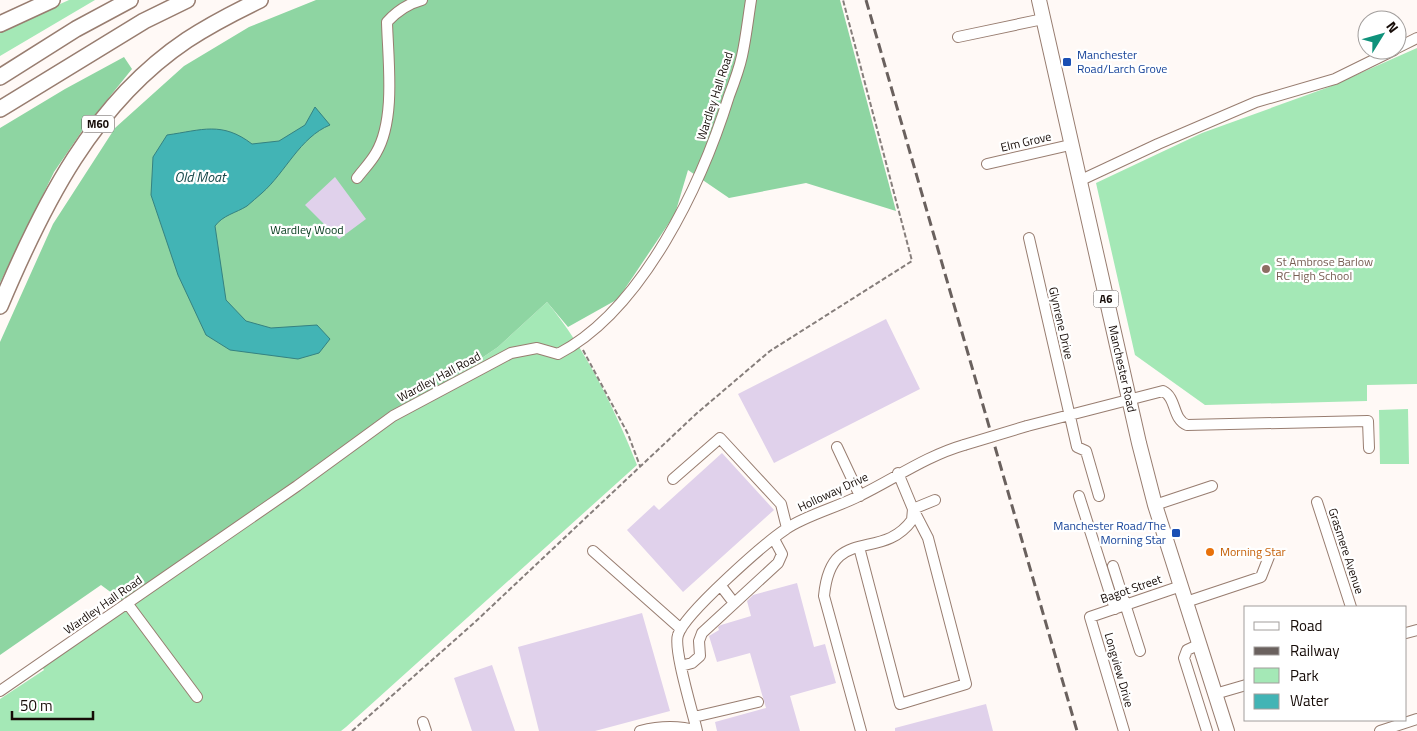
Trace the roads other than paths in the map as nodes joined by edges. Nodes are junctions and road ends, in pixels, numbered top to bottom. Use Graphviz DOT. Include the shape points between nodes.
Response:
graph roads {
  1 [pos="52,0"];
  2 [pos="130,0"];
  3 [pos="187,0"];
  4 [pos="260,0"];
  5 [pos="422,0"];
  6 [pos="751,0"];
  7 [pos="1039,0"];
  8 [pos="1043,19"];
  9 [pos="0,24"];
  10 [pos="958,38"];
  11 [pos="1373,60"];
  12 [pos="0,77"];
  13 [pos="0,109"];
  14 [pos="1070,144"];
  15 [pos="987,164"];
  16 [pos="357,178"];
  17 [pos="1079,181"];
  18 [pos="1029,238"];
  19 [pos="0,306"];
  20 [pos="1128,398"];
  21 [pos="1068,414"];
  22 [pos="837,447"];
  23 [pos="1369,448"];
  24 [pos="898,474"];
  25 [pos="673,479"];
  26 [pos="1212,486"];
  27 [pos="860,496"];
  28 [pos="1079,496"];
  29 [pos="1099,496"];
  30 [pos="935,500"];
  31 [pos="1317,502"];
  32 [pos="1155,505"];
  33 [pos="913,509"];
  34 [pos="787,528"];
  35 [pos="774,539"];
  36 [pos="859,547"];
  37 [pos="593,551"];
  38 [pos="1270,554"];
  39 [pos="1113,566"];
  40 [pos="721,586"];
  41 [pos="1181,586"];
  42 [pos="1186,602"];
  43 [pos="127,603"];
  44 [pos="734,603"];
  45 [pos="1126,605"];
  46 [pos="1351,606"];
  47 [pos="1115,609"];
  48 [pos="1090,616"];
  49 [pos="681,629"];
  50 [pos="1200,644"];
  51 [pos="1140,651"];
  52 [pos="681,666"];
  53 [pos="1244,685"];
  54 [pos="0,691"];
  55 [pos="1215,694"];
  56 [pos="197,697"];
  57 [pos="758,702"];
  58 [pos="694,717"];
  59 [pos="1417,719"];
  60 [pos="640,731"];
  61 [pos="697,731"];
  62 [pos="861,731"];
  63 [pos="1124,731"];
  64 [pos="1207,731"];
  65 [pos="1227,731"];
  66 [pos="1380,731"];
  1 -- 9 [label="highway"];
  2 -- 12 [label="highway" via="76,28"];
  3 -- 13 [label="highway" via="144,21"];
  4 -- 19 [label="highway, M60" via="204,29 166,56 103,117 69,164 48,201"];
  5 -- 16 [label="street" via="410,3 387,22 388,108 385,132 376,154"];
  6 -- 43 [label="street, Wardley Hall Road" via="742,58 717,136 681,213 624,301 579,341 558,354 538,348 511,353 393,416"];
  7 -- 8 [label="main road, Manchester Road / A6"];
  8 -- 10 [label="street"];
  8 -- 14 [label="main road, Manchester Road / A6"];
  11 -- 17 [label="street" via="1335,79 1256,102"];
  14 -- 15 [label="street, Elm Grove"];
  14 -- 17 [label="main road, Manchester Road / A6"];
  17 -- 20 [label="main road, Manchester Road / A6"];
  18 -- 21 [label="street, Glynrene Drive"];
  20 -- 21 [label="street, Holloway Drive"];
  20 -- 23 [label="street, Holloway Drive" via="1163,391 1171,397 1179,420 1191,425 1368,421"];
  20 -- 32 [label="main road, Manchester Road / A6"];
  21 -- 24 [label="street, Holloway Drive, bridge" via="948,450"];
  21 -- 29 [label="street, Glynrene Drive" via="1077,447 1086,451"];
  22 -- 27 [label="street"];
  24 -- 27 [label="street, Holloway Drive"];
  24 -- 33 [label="street"];
  25 -- 34 [label="street" via="720,438 780,504"];
  26 -- 32 [label="street"];
  27 -- 34 [label="street, Holloway Drive"];
  28 -- 47 [label="street"];
  30 -- 33 [label="street"];
  31 -- 46 [label="street, Grasmere Avenue"];
  32 -- 41 [label="main road, Manchester Road / A6"];
  33 -- 36 [label="street" via="912,520 898,535"];
  33 -- 36 [label="street" via="928,538 966,684 900,704"];
  34 -- 35 [label="street, Holloway Drive"];
  35 -- 40 [label="street, Holloway Drive"];
  35 -- 44 [label="street" via="782,554 778,563"];
  36 -- 62 [label="street" via="837,556 830,566 824,596"];
  37 -- 49 [label="street"];
  38 -- 42 [label="street" via="1261,577"];
  39 -- 45 [label="street"];
  40 -- 44 [label="street"];
  40 -- 49 [label="street, Holloway Drive" via="692,613"];
  41 -- 42 [label="main road, Manchester Road / A6"];
  41 -- 45 [label="street, Bagot Street"];
  42 -- 50 [label="main road, Manchester Road / A6"];
  43 -- 54 [label="street, Wardley Hall Road"];
  43 -- 56 [label="street"];
  44 -- 52 [label="street" via="702,633 697,660"];
  45 -- 47 [label="street, Bagot Street"];
  45 -- 51 [label="street"];
  47 -- 48 [label="street, Bagot Street"];
  48 -- 63 [label="street, Longview Drive"];
  49 -- 52 [label="street" via="677,636"];
  50 -- 55 [label="main road, Manchester Road / A6"];
  50 -- 64 [label="street" via="1187,650 1184,658"];
  52 -- 58 [label="street"];
  53 -- 55 [label="street"];
  55 -- 65 [label="main road, Manchester Road / A6"];
  57 -- 58 [label="street"];
  58 -- 61 [label="street"];
  59 -- 66 [label="street"];
  60 -- 61 [label="street" via="658,726 683,726"];
}
